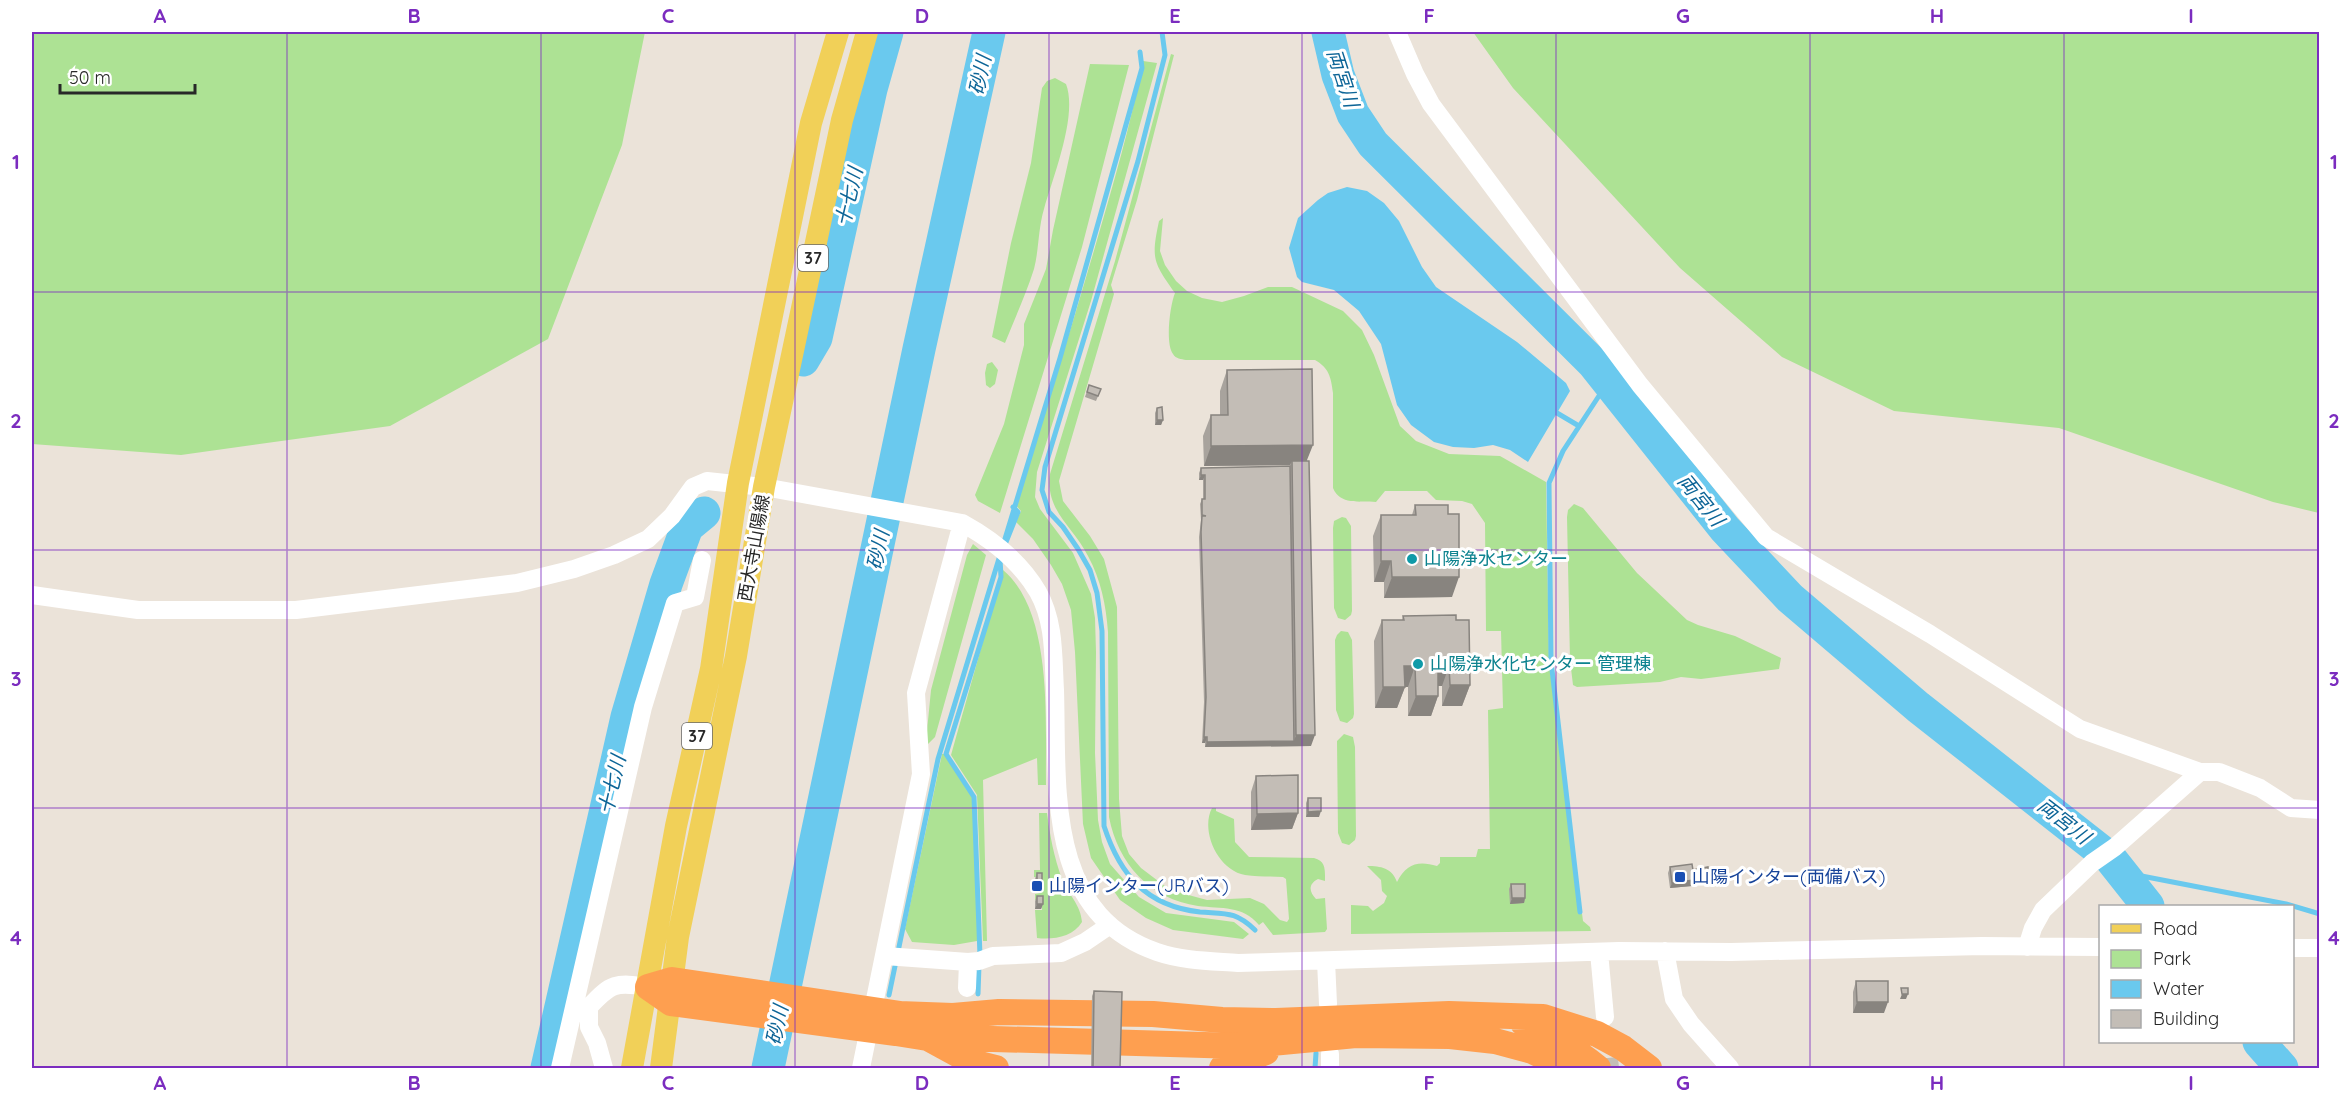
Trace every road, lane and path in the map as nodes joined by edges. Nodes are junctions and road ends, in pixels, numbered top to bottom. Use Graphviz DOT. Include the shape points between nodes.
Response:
graph roads {
  1 [pos="838,32"];
  2 [pos="867,32"];
  3 [pos="1397,32"];
  4 [pos="738,483"];
  5 [pos="764,487"];
  6 [pos="953,521"];
  7 [pos="702,560"];
  8 [pos="32,595"];
  9 [pos="2200,772"];
  10 [pos="2319,810"];
  11 [pos="1110,925"];
  12 [pos="2027,947"];
  13 [pos="2099,947"];
  14 [pos="2294,948"];
  15 [pos="2319,948"];
  16 [pos="1665,951"];
  17 [pos="1599,952"];
  18 [pos="885,956"];
  19 [pos="1326,961"];
  20 [pos="968,962"];
  21 [pos="648,987"];
  22 [pos="967,988"];
  23 [pos="672,992"];
  24 [pos="1328,1004"];
  25 [pos="1509,1017"];
  26 [pos="1605,1017"];
  27 [pos="898,1023"];
  28 [pos="925,1037"];
  29 [pos="1298,1041"];
  30 [pos="1495,1041"];
  31 [pos="1253,1057"];
  32 [pos="560,1068"];
  33 [pos="604,1068"];
  34 [pos="632,1068"];
  35 [pos="661,1068"];
  36 [pos="861,1068"];
  37 [pos="996,1068"];
  38 [pos="1222,1068"];
  39 [pos="1532,1068"];
  40 [pos="1568,1068"];
  41 [pos="1598,1068"];
  42 [pos="1649,1068"];
  43 [pos="1730,1068"];
  1 -- 4 [label="main road, 西大寺山陽線 / 37" via="811,123"];
  2 -- 5 [label="main road, 西大寺山陽線 / 37" via="842,120"];
  3 -- 9 [label="street" via="1431,104 1640,385 1766,537 2080,729"];
  4 -- 5 [label="street"];
  4 -- 8 [label="street" via="707,481 693,487 672,516 648,539 614,555 517,583 296,610 138,610"];
  4 -- 21 [label="main road, 西大寺山陽線 / 37" via="711,669 676,826"];
  5 -- 6 [label="street"];
  5 -- 23 [label="main road, 西大寺山陽線 / 37" via="736,656 678,937"];
  6 -- 11 [label="street" via="984,535 1022,568 1039,593 1050,622 1062,836 1078,884"];
  6 -- 18 [label="street" via="916,693 921,774"];
  7 -- 32 [label="street" via="695,597 675,603 643,707"];
  9 -- 10 [label="street" via="2219,772 2260,788 2291,808"];
  9 -- 12 [label="street" via="2043,910"];
  11 -- 19 [label="street" via="1144,947 1179,958 1238,963"];
  11 -- 20 [label="street" via="1061,953 993,956"];
  12 -- 13 [label="street"];
  12 -- 16 [label="street"];
  14 -- 15 [label="street"];
  16 -- 17 [label="street"];
  16 -- 43 [label="street" via="1674,999 1690,1024"];
  17 -- 19 [label="street"];
  17 -- 26 [label="street"];
  18 -- 20 [label="street"];
  18 -- 36 [label="street"];
  19 -- 24 [label="street"];
  20 -- 22 [label="street"];
  21 -- 23 [label="highway"];
  21 -- 33 [label="street" via="621,983 602,993 589,1007 589,1027"];
  21 -- 34 [label="main road, 西大寺山陽線 / 37"];
  23 -- 27 [label="highway"];
  23 -- 35 [label="main road, 西大寺山陽線 / 37"];
  25 -- 27 [label="highway" via="1449,1014 1276,1021 1232,1029"];
  25 -- 41 [label="highway" via="1555,1039"];
  25 -- 42 [label="highway" via="1543,1017 1567,1023 1623,1048"];
  27 -- 28 [label="highway"];
  28 -- 29 [label="highway" via="1239,1046"];
  28 -- 31 [label="highway" via="987,1053"];
  28 -- 37 [label="highway" via="972,1062"];
  29 -- 30 [label="highway" via="1410,1034"];
  29 -- 31 [label="highway"];
  30 -- 39 [label="highway"];
  30 -- 40 [label="highway" via="1532,1051"];
  31 -- 38 [label="highway"];
}
